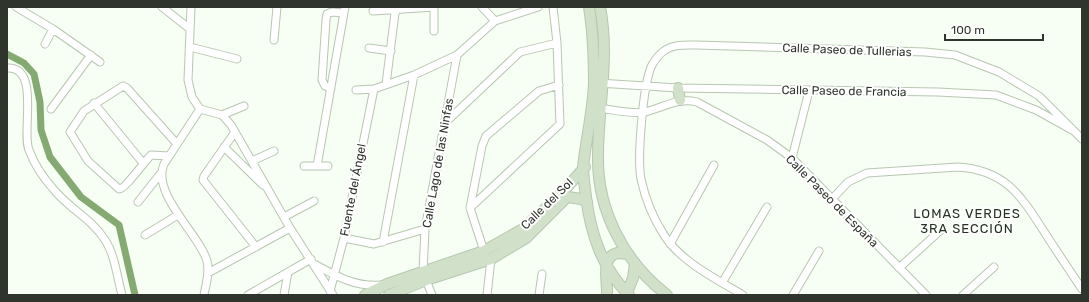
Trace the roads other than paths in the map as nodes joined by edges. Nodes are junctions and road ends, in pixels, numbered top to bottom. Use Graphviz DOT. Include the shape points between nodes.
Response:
graph roads {
  1 [pos="16,7"];
  2 [pos="162,7"];
  3 [pos="191,7"];
  4 [pos="277,7"];
  5 [pos="410,7"];
  6 [pos="434,7"];
  7 [pos="482,7"];
  8 [pos="538,7"];
  9 [pos="553,7"];
  10 [pos="589,7"];
  11 [pos="600,7"];
  12 [pos="344,10"];
  13 [pos="397,10"];
  14 [pos="373,11"];
  15 [pos="495,21"];
  16 [pos="54,29"];
  17 [pos="190,29"];
  18 [pos="434,31"];
  19 [pos="274,40"];
  20 [pos="557,43"];
  21 [pos="45,44"];
  22 [pos="190,47"];
  23 [pos="369,48"];
  24 [pos="391,51"];
  25 [pos="91,55"];
  26 [pos="458,55"];
  27 [pos="237,59"];
  28 [pos="100,62"];
  29 [pos="7,68"];
  30 [pos="414,75"];
  31 [pos="386,84"];
  32 [pos="599,84"];
  33 [pos="559,85"];
  34 [pos="647,87"];
  35 [pos="331,88"];
  36 [pos="678,88"];
  37 [pos="374,89"];
  38 [pos="356,90"];
  39 [pos="808,91"];
  40 [pos="680,100"];
  41 [pos="94,103"];
  42 [pos="244,106"];
  43 [pos="597,108"];
  44 [pos="200,109"];
  45 [pos="51,110"];
  46 [pos="644,112"];
  47 [pos="222,115"];
  48 [pos="446,122"];
  49 [pos="1074,131"];
  50 [pos="235,132"];
  51 [pos="1082,139"];
  52 [pos="587,141"];
  53 [pos="598,143"];
  54 [pos="178,144"];
  55 [pos="224,148"];
  56 [pos="274,151"];
  57 [pos="169,156"];
  58 [pos="792,158"];
  59 [pos="598,159"];
  60 [pos="252,161"];
  61 [pos="143,162"];
  62 [pos="714,165"];
  63 [pos="304,166"];
  64 [pos="316,166"];
  65 [pos="328,166"];
  66 [pos="161,173"];
  67 [pos="584,173"];
  68 [pos="268,191"];
  69 [pos="568,196"];
  70 [pos="832,199"];
  71 [pos="314,201"];
  72 [pos="138,202"];
  73 [pos="587,202"];
  74 [pos="766,207"];
  75 [pos="470,208"];
  76 [pos="178,215"];
  77 [pos="284,217"];
  78 [pos="290,228"];
  79 [pos="425,229"];
  80 [pos="942,229"];
  81 [pos="145,235"];
  82 [pos="344,238"];
  83 [pos="383,242"];
  84 [pos="670,244"];
  85 [pos="256,246"];
  86 [pos="818,251"];
  87 [pos="484,252"];
  88 [pos="628,254"];
  89 [pos="491,259"];
  90 [pos="312,261"];
  91 [pos="635,263"];
  92 [pos="606,266"];
  93 [pos="994,267"];
  94 [pos="899,268"];
  95 [pos="288,272"];
  96 [pos="208,273"];
  97 [pos="542,274"];
  98 [pos="336,276"];
  99 [pos="425,276"];
  100 [pos="722,283"];
  101 [pos="387,284"];
  102 [pos="1082,289"];
  103 [pos="332,293"];
  104 [pos="628,294"];
  105 [pos="122,295"];
  106 [pos="204,295"];
  107 [pos="248,295"];
  108 [pos="284,295"];
  109 [pos="365,295"];
  110 [pos="389,295"];
  111 [pos="432,295"];
  112 [pos="487,295"];
  113 [pos="539,295"];
  114 [pos="607,295"];
  115 [pos="667,295"];
  116 [pos="743,295"];
  117 [pos="793,295"];
  118 [pos="926,295"];
  119 [pos="963,295"];
  1 -- 16 [label="street"];
  2 -- 17 [label="street"];
  3 -- 17 [label="street"];
  4 -- 19 [label="street"];
  5 -- 6 [label="street"];
  5 -- 13 [label="street"];
  6 -- 18 [label="street"];
  7 -- 15 [label="street"];
  8 -- 15 [label="street"];
  9 -- 20 [label="street"];
  10 -- 32 [label="street"];
  11 -- 32 [label="street" via="604,49"];
  12 -- 35 [label="street"];
  12 -- 35 [label="street" via="327,14 322,80"];
  13 -- 14 [label="street"];
  13 -- 24 [label="street"];
  15 -- 26 [label="street"];
  16 -- 21 [label="street"];
  16 -- 25 [label="street"];
  17 -- 22 [label="street"];
  20 -- 33 [label="street"];
  20 -- 48 [label="street" via="520,52"];
  22 -- 27 [label="street"];
  22 -- 44 [label="street" via="188,80"];
  23 -- 24 [label="street"];
  24 -- 31 [label="street"];
  25 -- 28 [label="street"];
  25 -- 45 [label="street"];
  26 -- 30 [label="street"];
  26 -- 48 [label="street, Calle Lago de las Ninfas"];
  29 -- 105 [label="street" via="19,71 28,90 28,150 55,192 94,226 106,241"];
  30 -- 31 [label="street"];
  30 -- 83 [label="street"];
  31 -- 37 [label="street"];
  32 -- 34 [label="street, Calle Paseo de Francia"];
  32 -- 43 [label="street"];
  33 -- 75 [label="street" via="560,124"];
  33 -- 75 [label="street" via="539,91 486,136"];
  34 -- 36 [label="street, Calle Paseo de Francia"];
  34 -- 46 [label="street, Calle Paseo de Tullerias"];
  34 -- 49 [label="street, Calle Paseo de Tullerias" via="650,70 657,57 678,45 847,49 950,55 999,72 1039,96"];
  35 -- 64 [label="street"];
  36 -- 39 [label="street, Calle Paseo de Francia"];
  36 -- 40 [label="street"];
  37 -- 38 [label="street"];
  37 -- 82 [label="street, Fuente del Ángel"];
  39 -- 49 [label="street, Calle Paseo de Francia" via="996,95 1036,110"];
  39 -- 58 [label="street"];
  40 -- 46 [label="street, Calle Paseo de España"];
  40 -- 58 [label="street, Calle Paseo de España" via="697,102"];
  41 -- 54 [label="street" via="123,86"];
  41 -- 61 [label="street"];
  41 -- 61 [label="street" via="84,111 70,132 88,161 119,188 124,187"];
  42 -- 47 [label="street"];
  43 -- 46 [label="street, Calle Paseo de España"];
  43 -- 52 [label="street"];
  43 -- 53 [label="street"];
  44 -- 47 [label="street"];
  44 -- 54 [label="street"];
  46 -- 84 [label="street, Calle Paseo de Tullerias" via="639,158 641,179 651,211"];
  47 -- 50 [label="street"];
  48 -- 79 [label="street, Calle Lago de las Ninfas"];
  49 -- 51 [label="street, Calle Paseo de Francia"];
  50 -- 55 [label="street"];
  50 -- 60 [label="street"];
  52 -- 53 [label="street"];
  52 -- 67 [label="street"];
  53 -- 59 [label="street"];
  54 -- 57 [label="street"];
  55 -- 68 [label="street"];
  55 -- 85 [label="street" via="203,180 204,184"];
  56 -- 60 [label="street"];
  57 -- 61 [label="street" via="151,156"];
  57 -- 66 [label="street"];
  58 -- 70 [label="street, Calle Paseo de España"];
  59 -- 67 [label="street, Calle del Sol"];
  59 -- 88 [label="street" via="602,201"];
  60 -- 68 [label="street"];
  62 -- 84 [label="street"];
  63 -- 64 [label="street"];
  64 -- 65 [label="street"];
  66 -- 72 [label="street"];
  66 -- 76 [label="street" via="164,186"];
  67 -- 69 [label="street, Calle del Sol"];
  67 -- 73 [label="street"];
  67 -- 87 [label="street, Calle del Sol" via="523,229"];
  68 -- 77 [label="street"];
  69 -- 73 [label="street"];
  69 -- 89 [label="street, Calle del Sol" via="526,238"];
  70 -- 94 [label="street, Calle Paseo de España"];
  70 -- 102 [label="street" via="848,182 867,173 958,167 989,173 1008,184 1023,200"];
  71 -- 77 [label="street"];
  73 -- 92 [label="street" via="591,226"];
  74 -- 100 [label="street"];
  75 -- 87 [label="street"];
  76 -- 81 [label="street"];
  76 -- 96 [label="street" via="204,254"];
  77 -- 78 [label="street"];
  78 -- 85 [label="street"];
  78 -- 90 [label="street"];
  79 -- 83 [label="street"];
  79 -- 99 [label="street, Calle Lago de las Ninfas"];
  80 -- 94 [label="street"];
  82 -- 83 [label="street" via="374,244"];
  82 -- 98 [label="street, Fuente del Ángel"];
  84 -- 100 [label="street, Calle Paseo de Tullerias" via="691,263"];
  85 -- 96 [label="street"];
  86 -- 117 [label="street"];
  87 -- 99 [label="street, Calle del Sol"];
  88 -- 91 [label="street"];
  88 -- 92 [label="street" via="614,254 608,259"];
  89 -- 99 [label="street, Calle del Sol"];
  89 -- 112 [label="street"];
  90 -- 95 [label="street"];
  90 -- 98 [label="street"];
  90 -- 103 [label="street"];
  91 -- 104 [label="street"];
  91 -- 115 [label="street"];
  92 -- 104 [label="street"];
  92 -- 114 [label="street"];
  93 -- 119 [label="street"];
  94 -- 118 [label="street, Calle Paseo de España"];
  95 -- 107 [label="street"];
  95 -- 108 [label="street"];
  96 -- 106 [label="street"];
  97 -- 113 [label="street"];
  98 -- 101 [label="street" via="348,282"];
  98 -- 103 [label="street, Fuente del Ángel"];
  99 -- 101 [label="street"];
  99 -- 110 [label="street"];
  99 -- 111 [label="street"];
  100 -- 116 [label="street, Calle Paseo de Tullerias"];
  101 -- 109 [label="street"];
}
